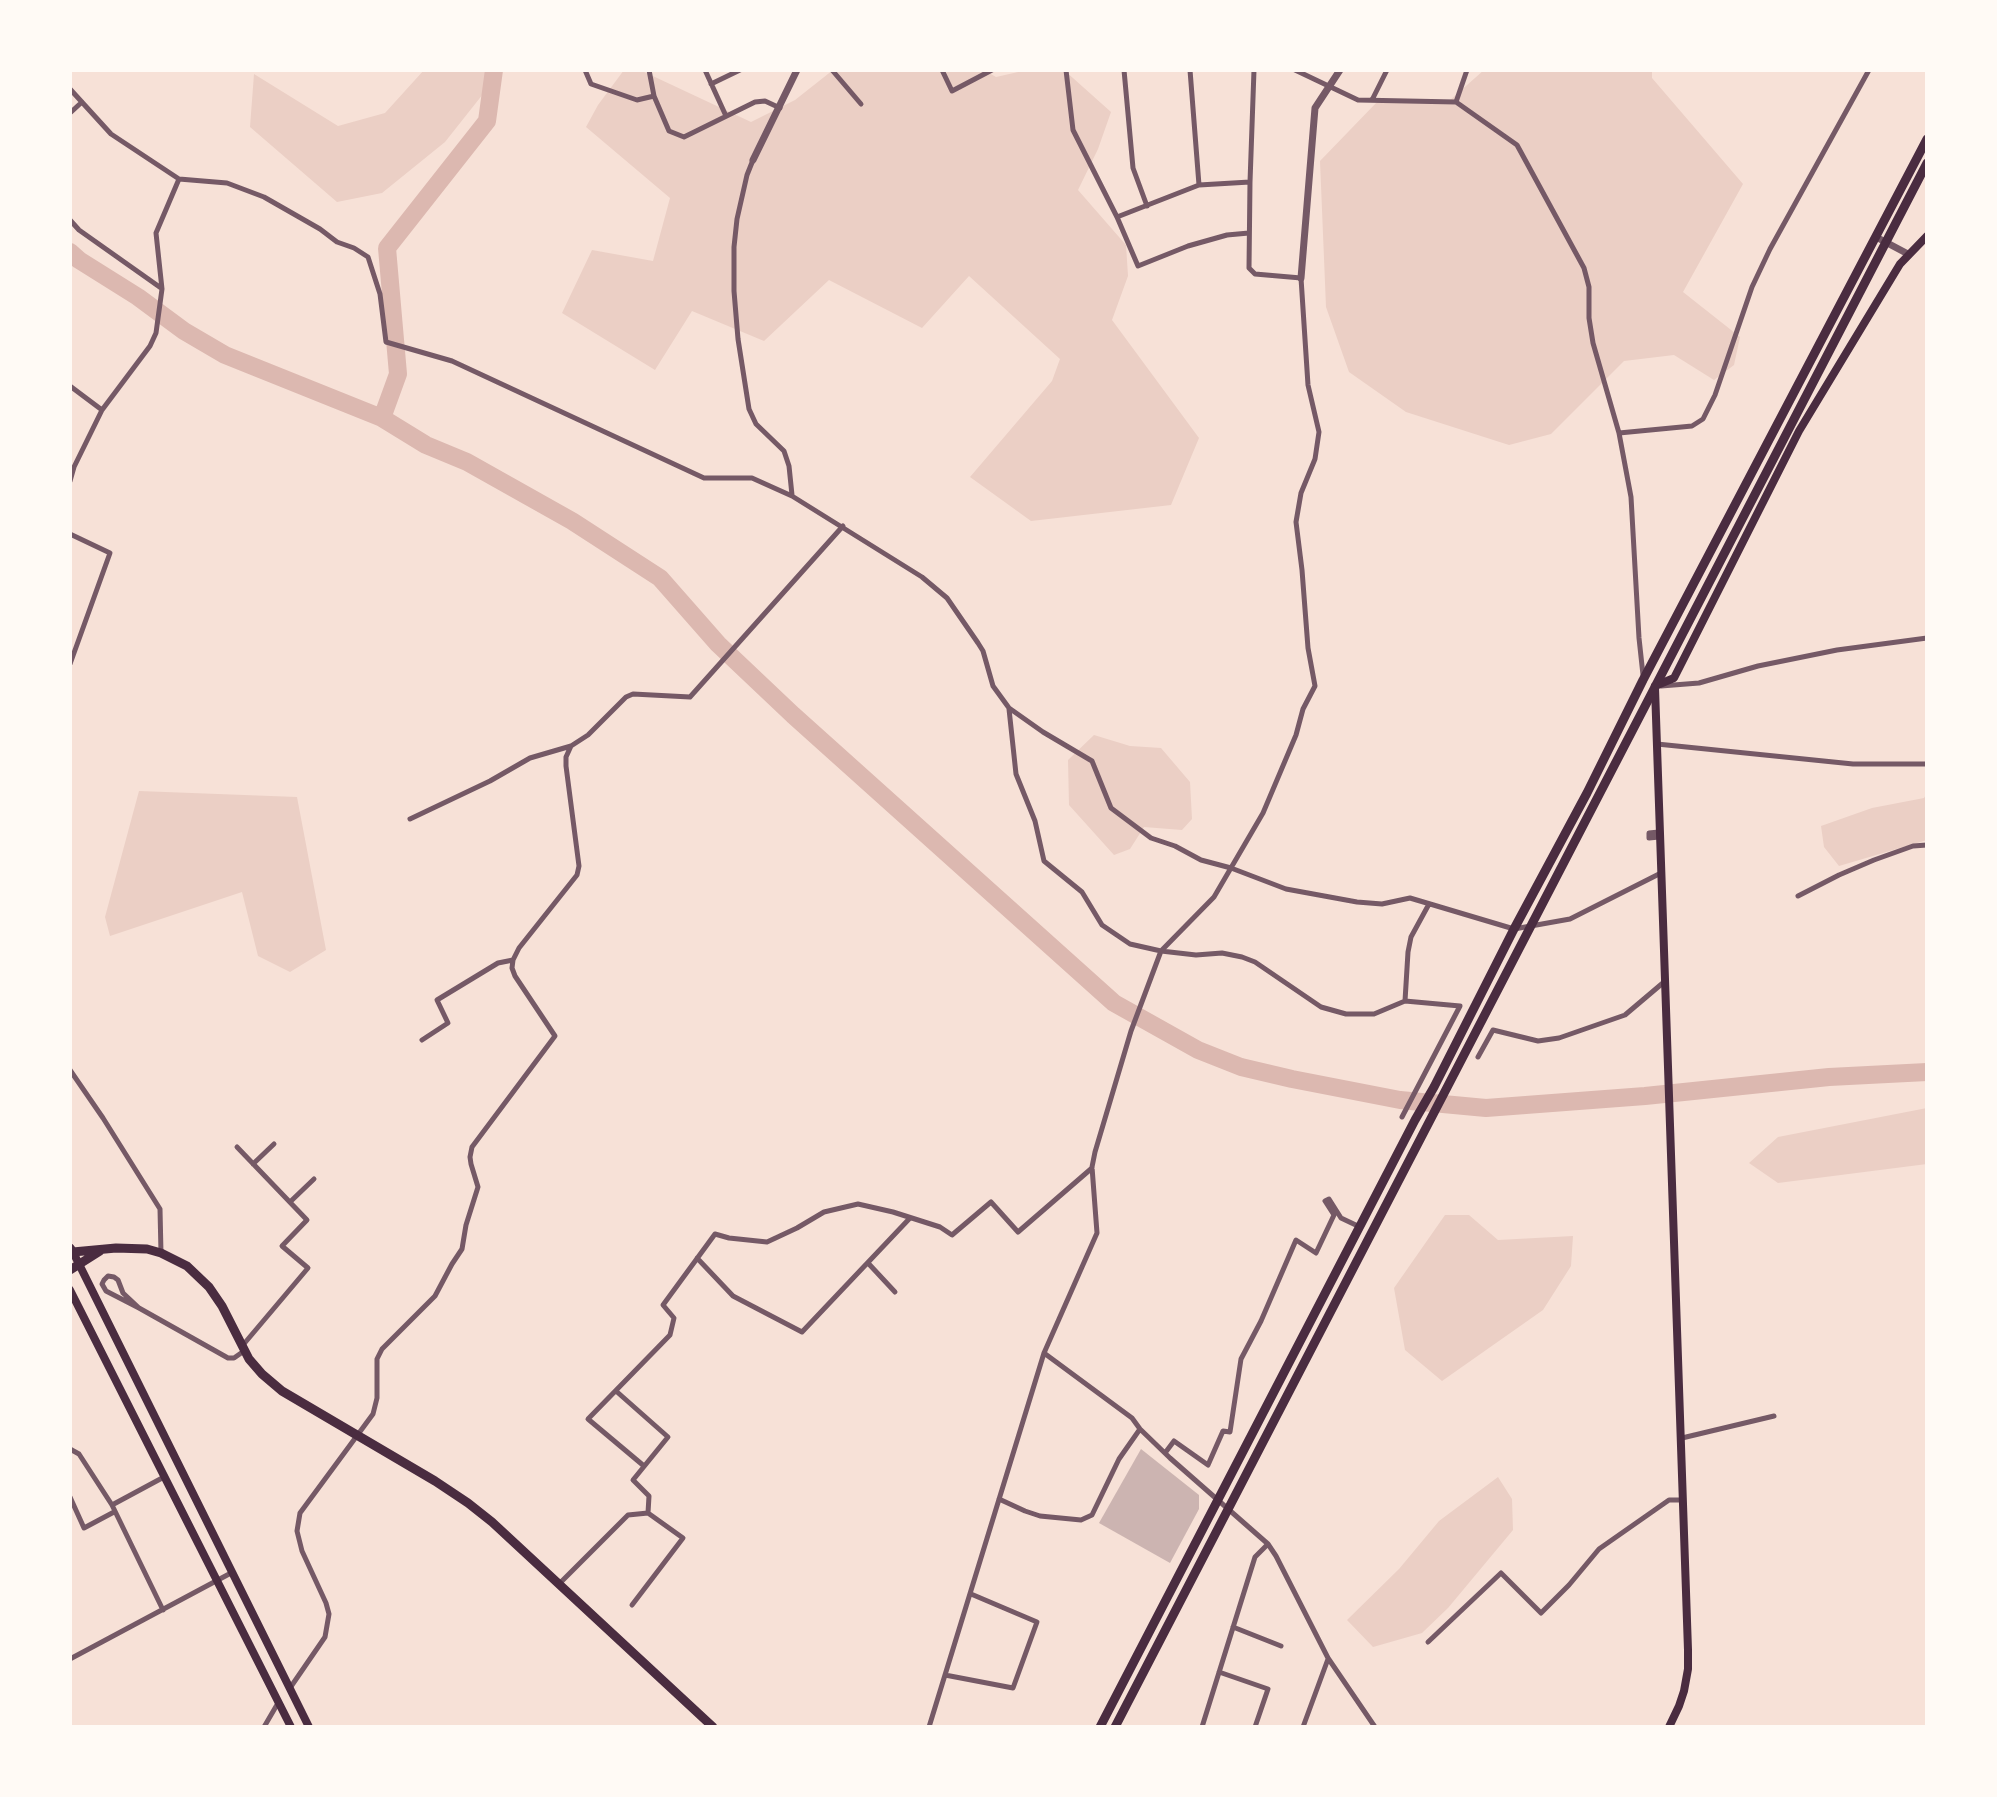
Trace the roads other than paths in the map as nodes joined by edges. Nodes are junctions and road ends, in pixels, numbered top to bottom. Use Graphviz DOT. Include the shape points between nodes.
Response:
graph roads {
  1 [pos="585,70"];
  2 [pos="649,70"];
  3 [pos="705,70"];
  4 [pos="740,70"];
  5 [pos="797,70"];
  6 [pos="942,70"];
  7 [pos="992,70"];
  8 [pos="1066,70"];
  9 [pos="1124,70"];
  10 [pos="1190,70"];
  11 [pos="1254,70"];
  12 [pos="1295,70"];
  13 [pos="1340,70"];
  14 [pos="1387,70"];
  15 [pos="1467,70"];
  16 [pos="1869,70"];
  17 [pos="833,71"];
  18 [pos="711,84"];
  19 [pos="1330,87"];
  20 [pos="70,89"];
  21 [pos="654,96"];
  22 [pos="1372,100"];
  23 [pos="82,102"];
  24 [pos="1456,102"];
  25 [pos="861,104"];
  26 [pos="780,108"];
  27 [pos="70,113"];
  28 [pos="726,116"];
  29 [pos="1927,139"];
  30 [pos="753,160"];
  31 [pos="1927,163"];
  32 [pos="179,179"];
  33 [pos="1250,182"];
  34 [pos="1199,185"];
  35 [pos="1147,206"];
  36 [pos="1117,217"];
  37 [pos="70,220"];
  38 [pos="1249,233"];
  39 [pos="1927,236"];
  40 [pos="1876,237"];
  41 [pos="1886,243"];
  42 [pos="1908,254"];
  43 [pos="1301,278"];
  44 [pos="162,289"];
  45 [pos="70,386"];
  46 [pos="102,410"];
  47 [pos="1619,433"];
  48 [pos="70,481"];
  49 [pos="792,496"];
  50 [pos="843,526"];
  51 [pos="70,534"];
  52 [pos="1927,638"];
  53 [pos="70,664"];
  54 [pos="1643,680"];
  55 [pos="1655,686"];
  56 [pos="1009,708"];
  57 [pos="1656,744"];
  58 [pos="571,746"];
  59 [pos="1927,764"];
  60 [pos="410,819"];
  61 [pos="1927,845"];
  62 [pos="1231,868"];
  63 [pos="1661,873"];
  64 [pos="1798,896"];
  65 [pos="1429,904"];
  66 [pos="1531,926"];
  67 [pos="1514,929"];
  68 [pos="1161,951"];
  69 [pos="513,960"];
  70 [pos="1665,982"];
  71 [pos="1405,1001"];
  72 [pos="422,1040"];
  73 [pos="1478,1057"];
  74 [pos="70,1070"];
  75 [pos="1402,1117"];
  76 [pos="274,1144"];
  77 [pos="237,1147"];
  78 [pos="253,1164"];
  79 [pos="1092,1167"];
  80 [pos="314,1179"];
  81 [pos="290,1202"];
  82 [pos="911,1218"];
  83 [pos="1360,1227"];
  84 [pos="103,1249"];
  85 [pos="71,1251"];
  86 [pos="161,1253"];
  87 [pos="697,1258"];
  88 [pos="868,1263"];
  89 [pos="74,1268"];
  90 [pos="70,1290"];
  91 [pos="895,1292"];
  92 [pos="139,1308"];
  93 [pos="244,1348"];
  94 [pos="1044,1353"];
  95 [pos="616,1391"];
  96 [pos="1774,1416"];
  97 [pos="1140,1429"];
  98 [pos="358,1435"];
  99 [pos="1681,1438"];
  100 [pos="70,1449"];
  101 [pos="1165,1453"];
  102 [pos="644,1466"];
  103 [pos="165,1477"];
  104 [pos="70,1497"];
  105 [pos="999,1499"];
  106 [pos="1683,1500"];
  107 [pos="1218,1502"];
  108 [pos="112,1505"];
  109 [pos="1228,1508"];
  110 [pos="114,1512"];
  111 [pos="648,1513"];
  112 [pos="1268,1544"];
  113 [pos="231,1573"];
  114 [pos="217,1580"];
  115 [pos="559,1584"];
  116 [pos="971,1594"];
  117 [pos="632,1605"];
  118 [pos="163,1610"];
  119 [pos="1233,1627"];
  120 [pos="1428,1642"];
  121 [pos="1281,1646"];
  122 [pos="1328,1658"];
  123 [pos="70,1659"];
  124 [pos="1219,1672"];
  125 [pos="945,1675"];
  126 [pos="290,1689"];
  127 [pos="279,1702"];
  128 [pos="264,1727"];
  129 [pos="291,1727"];
  130 [pos="309,1727"];
  131 [pos="713,1727"];
  132 [pos="929,1727"];
  133 [pos="1100,1727"];
  134 [pos="1115,1727"];
  135 [pos="1202,1727"];
  136 [pos="1255,1727"];
  137 [pos="1303,1727"];
  138 [pos="1375,1727"];
  139 [pos="1669,1727"];
  1 -- 21 [label="street" via="591,84 637,100"];
  2 -- 21 [label="street"];
  3 -- 18 [label="street"];
  4 -- 18 [label="street"];
  5 -- 26 [label="street"];
  6 -- 7 [label="street" via="952,91"];
  8 -- 36 [label="street" via="1073,130"];
  9 -- 35 [label="street" via="1133,168"];
  10 -- 34 [label="street"];
  11 -- 33 [label="street"];
  12 -- 19 [label="street"];
  13 -- 19 [label="street"];
  14 -- 22 [label="street"];
  15 -- 24 [label="street"];
  16 -- 47 [label="street" via="1770,249 1703,419 1692,426"];
  17 -- 25 [label="street"];
  18 -- 28 [label="street"];
  19 -- 22 [label="street" via="1358,100"];
  19 -- 43 [label="street" via="1315,108"];
  20 -- 23 [label="street"];
  21 -- 28 [label="street" via="669,131 684,137"];
  22 -- 24 [label="street"];
  23 -- 27 [label="street"];
  23 -- 32 [label="street" via="111,134"];
  24 -- 47 [label="street" via="1517,145 1584,268 1593,343"];
  26 -- 28 [label="street" via="755,102"];
  26 -- 30 [label="street"];
  29 -- 40 [label="main road"];
  30 -- 49 [label="street" via="734,247 738,339 749,409 756,424 784,451"];
  31 -- 41 [label="main road"];
  32 -- 44 [label="street" via="156,233"];
  32 -- 49 [label="street" via="227,183 255,193 368,257 380,294 386,342 452,361 704,478 752,478"];
  33 -- 34 [label="street"];
  33 -- 38 [label="street"];
  34 -- 35 [label="street"];
  35 -- 36 [label="street"];
  36 -- 38 [label="street" via="1138,266 1188,246"];
  37 -- 44 [label="street"];
  38 -- 43 [label="street" via="1249,268 1255,274"];
  39 -- 42 [label="main road"];
  40 -- 41 [label="street"];
  40 -- 54 [label="main road"];
  41 -- 42 [label="street"];
  41 -- 55 [label="main road"];
  42 -- 55 [label="main road" via="1799,431 1674,678"];
  43 -- 62 [label="street" via="1308,385 1319,432 1296,522 1315,686 1263,813"];
  44 -- 46 [label="street" via="150,346"];
  45 -- 46 [label="street"];
  46 -- 48 [label="street"];
  47 -- 54 [label="street" via="1631,497"];
  49 -- 50 [label="street"];
  50 -- 56 [label="street" via="947,598 983,651 993,686"];
  50 -- 58 [label="street" via="690,697 626,697"];
  51 -- 53 [label="street" via="110,553"];
  52 -- 55 [label="street" via="1837,650 1699,683"];
  54 -- 55 [label="main road"];
  54 -- 67 [label="main road"];
  55 -- 57 [label="main road"];
  55 -- 66 [label="main road"];
  56 -- 62 [label="street" via="1092,761 1111,808 1151,838"];
  56 -- 68 [label="street" via="1016,774 1044,861 1082,892 1102,925 1130,944"];
  57 -- 59 [label="street" via="1853,764"];
  57 -- 63 [label="main road"];
  58 -- 60 [label="street" via="530,758"];
  58 -- 69 [label="street" via="566,766 577,875"];
  61 -- 64 [label="street" via="1874,860"];
  62 -- 65 [label="street" via="1286,889 1357,902 1410,898"];
  62 -- 68 [label="street" via="1214,897"];
  63 -- 66 [label="street" via="1570,919"];
  63 -- 70 [label="main road"];
  65 -- 67 [label="street"];
  65 -- 71 [label="street" via="1411,937"];
  66 -- 67 [label="street"];
  66 -- 109 [label="main road"];
  67 -- 83 [label="main road"];
  68 -- 71 [label="street" via="1242,957 1321,1007 1346,1014 1374,1014"];
  68 -- 79 [label="street" via="1131,1031"];
  69 -- 72 [label="street" via="498,963 437,1000 448,1023"];
  69 -- 98 [label="street" via="515,976 555,1036 472,1147 478,1187 462,1249 435,1296 382,1349 373,1414"];
  70 -- 73 [label="street" via="1625,1015 1559,1038 1538,1041 1493,1030"];
  70 -- 99 [label="main road"];
  71 -- 75 [label="street" via="1460,1006"];
  74 -- 86 [label="street" via="160,1209"];
  76 -- 78 [label="street"];
  77 -- 78 [label="street"];
  78 -- 81 [label="street"];
  79 -- 82 [label="street" via="1018,1232 991,1202 952,1235"];
  79 -- 94 [label="street" via="1097,1233"];
  80 -- 81 [label="street"];
  81 -- 93 [label="street" via="307,1220 282,1246 308,1268"];
  82 -- 87 [label="street" via="858,1204 840,1207 767,1242 715,1234"];
  82 -- 88 [label="street"];
  83 -- 101 [label="street" via="1341,1218 1329,1199 1325,1201 1334,1215 1316,1253 1296,1240 1241,1359 1230,1432 1223,1431 1208,1465 1174,1441"];
  83 -- 107 [label="main road"];
  84 -- 85 [label="main road"];
  84 -- 86 [label="main road"];
  84 -- 89 [label="main road"];
  85 -- 89 [label="main road"];
  86 -- 93 [label="main road" via="187,1266 209,1287"];
  87 -- 88 [label="street" via="733,1296 802,1332"];
  87 -- 95 [label="street" via="663,1305 674,1318 670,1335"];
  88 -- 91 [label="street"];
  89 -- 113 [label="main road"];
  90 -- 103 [label="main road"];
  92 -- 92 [label="street" via="106,1291 104,1280 118,1280"];
  92 -- 93 [label="street" via="228,1358"];
  93 -- 98 [label="main road" via="282,1391"];
  94 -- 97 [label="street"];
  94 -- 105 [label="street"];
  95 -- 102 [label="street" via="668,1437"];
  95 -- 102 [label="street" via="588,1419"];
  96 -- 99 [label="street"];
  97 -- 101 [label="street"];
  97 -- 105 [label="street" via="1092,1515 1081,1520 1040,1516"];
  98 -- 115 [label="main road" via="468,1503"];
  98 -- 126 [label="street" via="300,1513 302,1551 329,1614 325,1637"];
  99 -- 106 [label="main road"];
  100 -- 108 [label="street" via="79,1454"];
  101 -- 107 [label="street"];
  102 -- 111 [label="street" via="633,1480 649,1496"];
  103 -- 108 [label="street"];
  103 -- 114 [label="main road"];
  104 -- 110 [label="street" via="84,1528"];
  105 -- 116 [label="street"];
  106 -- 120 [label="street" via="1669,1500 1599,1549 1541,1613 1501,1573"];
  106 -- 139 [label="main road" via="1688,1669"];
  107 -- 109 [label="street"];
  107 -- 133 [label="main road"];
  108 -- 110 [label="street"];
  109 -- 112 [label="street"];
  109 -- 134 [label="main road"];
  110 -- 118 [label="street"];
  111 -- 115 [label="street" via="628,1515"];
  111 -- 117 [label="street" via="683,1538"];
  112 -- 119 [label="street" via="1255,1557"];
  112 -- 122 [label="street"];
  113 -- 114 [label="street"];
  113 -- 126 [label="main road"];
  114 -- 118 [label="street"];
  114 -- 127 [label="main road"];
  115 -- 131 [label="main road"];
  116 -- 125 [label="street"];
  116 -- 125 [label="street" via="1037,1622 1013,1688"];
  118 -- 123 [label="street"];
  119 -- 121 [label="street"];
  119 -- 124 [label="street"];
  122 -- 137 [label="street"];
  122 -- 138 [label="street"];
  124 -- 135 [label="street"];
  124 -- 136 [label="street" via="1268,1689"];
  125 -- 132 [label="street"];
  126 -- 130 [label="main road"];
  127 -- 128 [label="street"];
  127 -- 129 [label="main road"];
}
